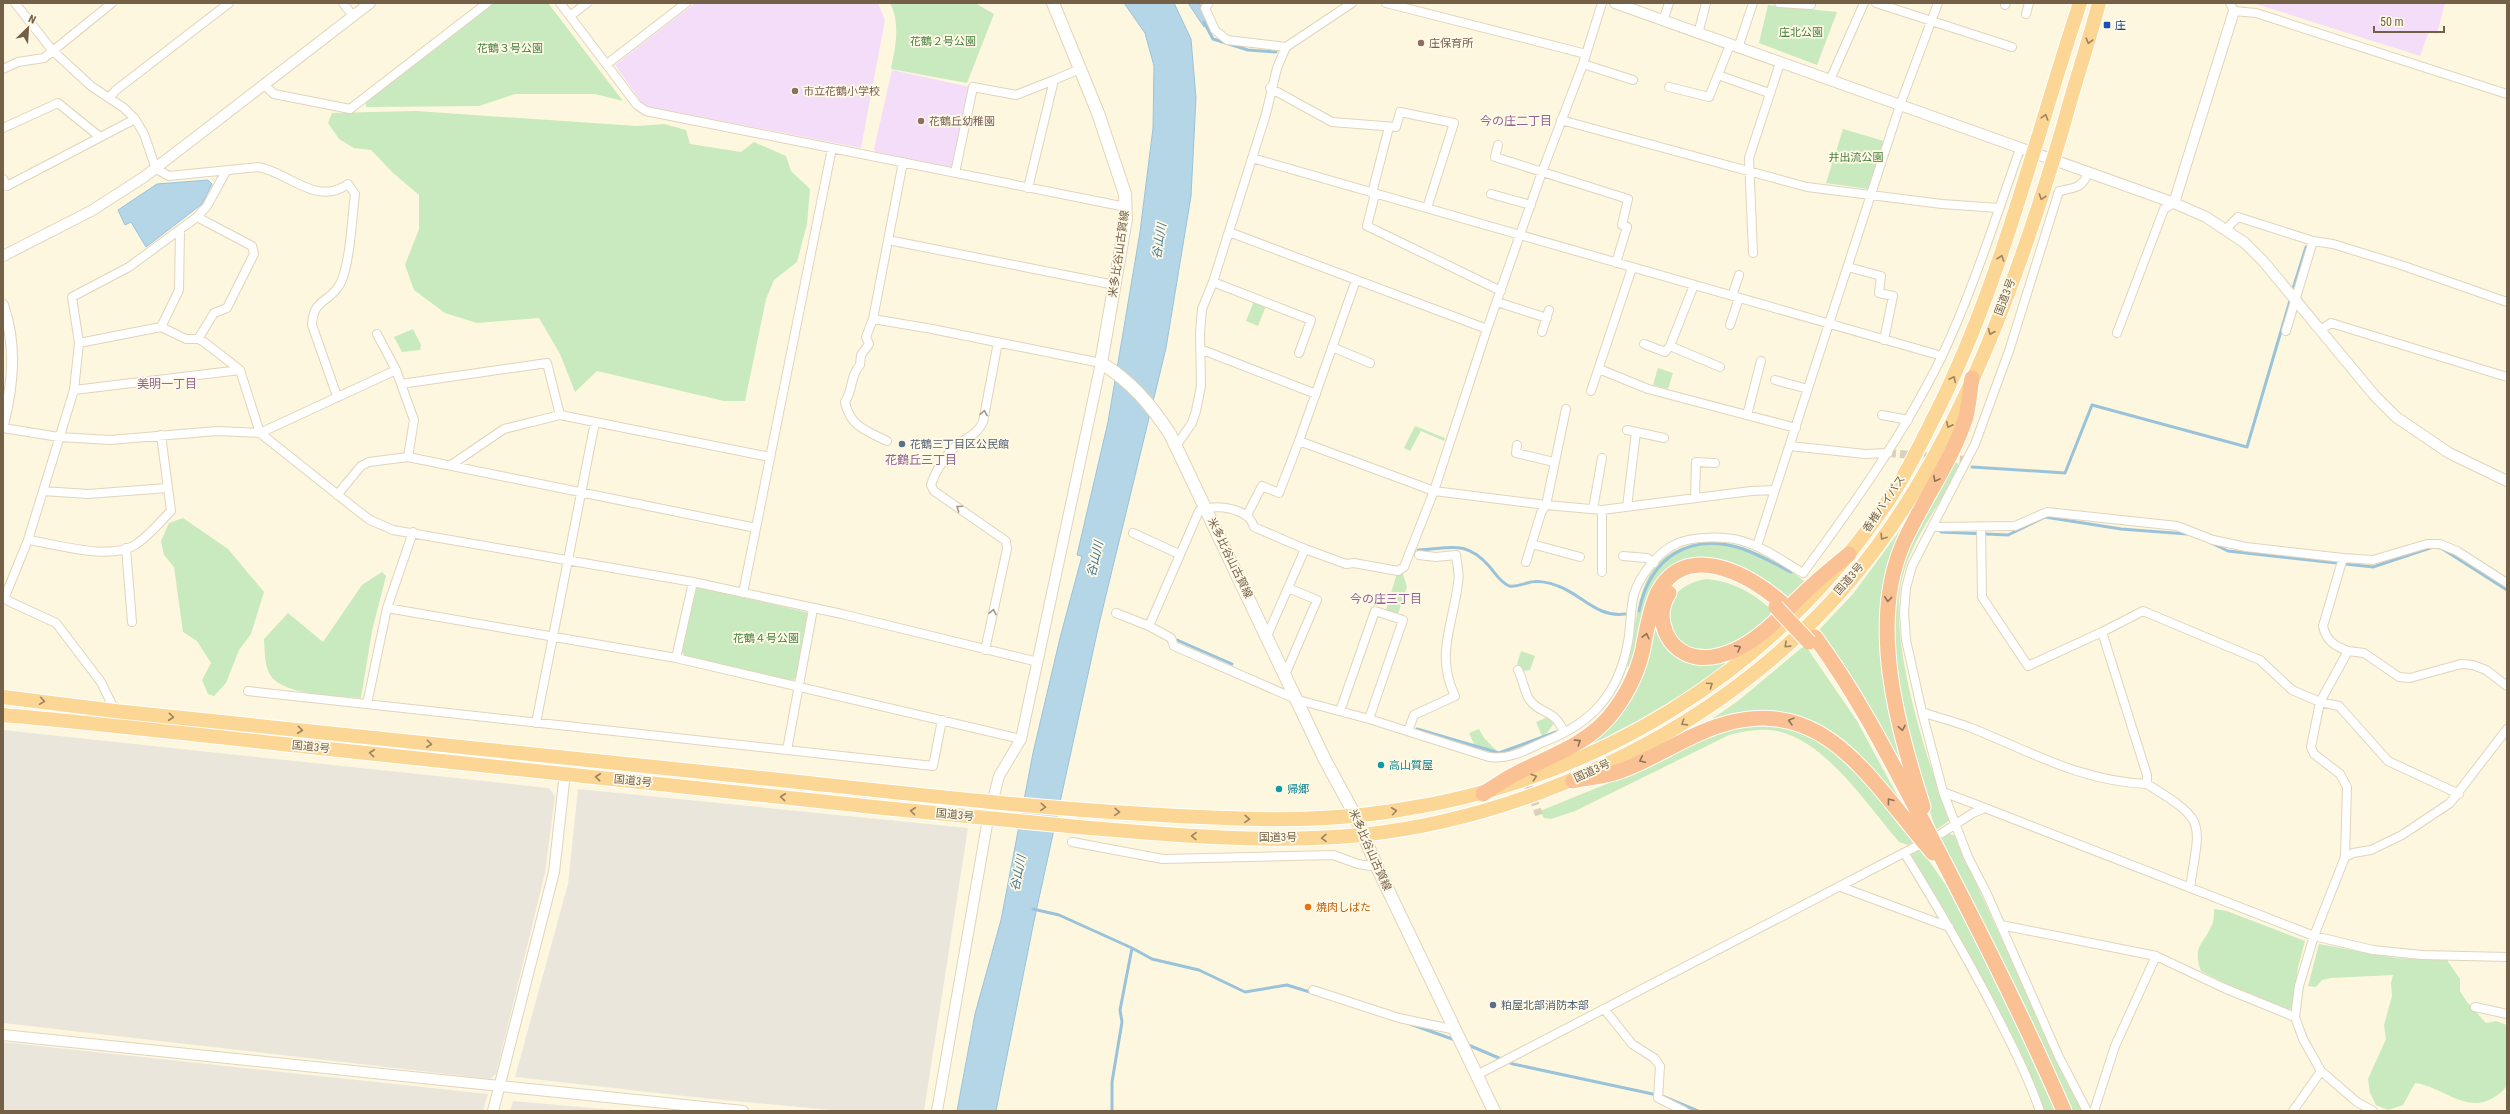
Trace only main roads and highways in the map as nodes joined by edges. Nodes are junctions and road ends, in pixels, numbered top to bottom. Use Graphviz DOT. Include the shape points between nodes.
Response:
graph roads {
  1 [pos="1053,3"];
  2 [pos="2080,3"];
  3 [pos="2098,3"];
  4 [pos="1972,378"];
  5 [pos="1918,452"];
  6 [pos="1849,554"];
  7 [pos="1778,604"];
  8 [pos="3,697"];
  9 [pos="3,715"];
  10 [pos="1572,780"];
  11 [pos="1483,794"];
  12 [pos="1355,815"];
  13 [pos="1362,835"];
  14 [pos="1937,844"];
  15 [pos="1494,1111"];
  16 [pos="2059,1111"];
  17 [pos="2064,1111"];
  1 -- 12 [label="main road, 米多比谷山古賀線" via="1114,158 1125,194 1126,207 1115,285 1101,363 1115,371 1148,402 1176,446 1325,760"];
  5 -- 2 [label="highway, 国道3号, one-way" via="1956,374 1986,301"];
  3 -- 4 [label="highway, 国道3号, one-way" via="2031,230"];
  4 -- 10 [label="highway, 国道3号, one-way" via="1913,491 1876,548 1816,616 1784,648 1726,695 1636,751"];
  4 -- 14 [label="highway, one-way" via="1966,416 1903,544 1888,597 1888,641 1903,735"];
  5 -- 6 [label="highway, 香椎バイパス" via="1884,508"];
  7 -- 6 [label="highway, one-way" via="1735,579 1716,574 1698,574 1680,582 1671,591 1663,604 1662,621 1667,637 1674,646 1689,655 1706,658 1735,650 1776,621 1803,593"];
  11 -- 6 [label="highway, 国道3号, one-way" via="1592,754 1663,717 1692,698 1770,639"];
  11 -- 7 [label="highway, one-way" via="1517,772 1577,743 1607,718 1626,692 1635,674 1657,595 1674,575 1693,566 1720,567 1753,580"];
  7 -- 14 [label="highway" via="1812,639 1848,685"];
  8 -- 12 [label="highway, 国道3号, one-way" via="993,804 1266,819"];
  13 -- 9 [label="highway, 国道3号, one-way" via="1328,838 1176,836 988,819"];
  10 -- 13 [label="highway, 国道3号" via="1538,795 1465,818"];
  14 -- 10 [label="highway, one-way" via="1847,753 1818,732 1792,721 1762,717 1732,721 1615,773"];
  12 -- 11 [label="highway, 国道3号, one-way" via="1397,811"];
  12 -- 13 [label="main road, 米多比谷山古賀線"];
  13 -- 15 [label="main road, 米多比谷山古賀線"];
  14 -- 16 [label="highway"];
  14 -- 17 [label="highway" via="2039,1051"];
}
